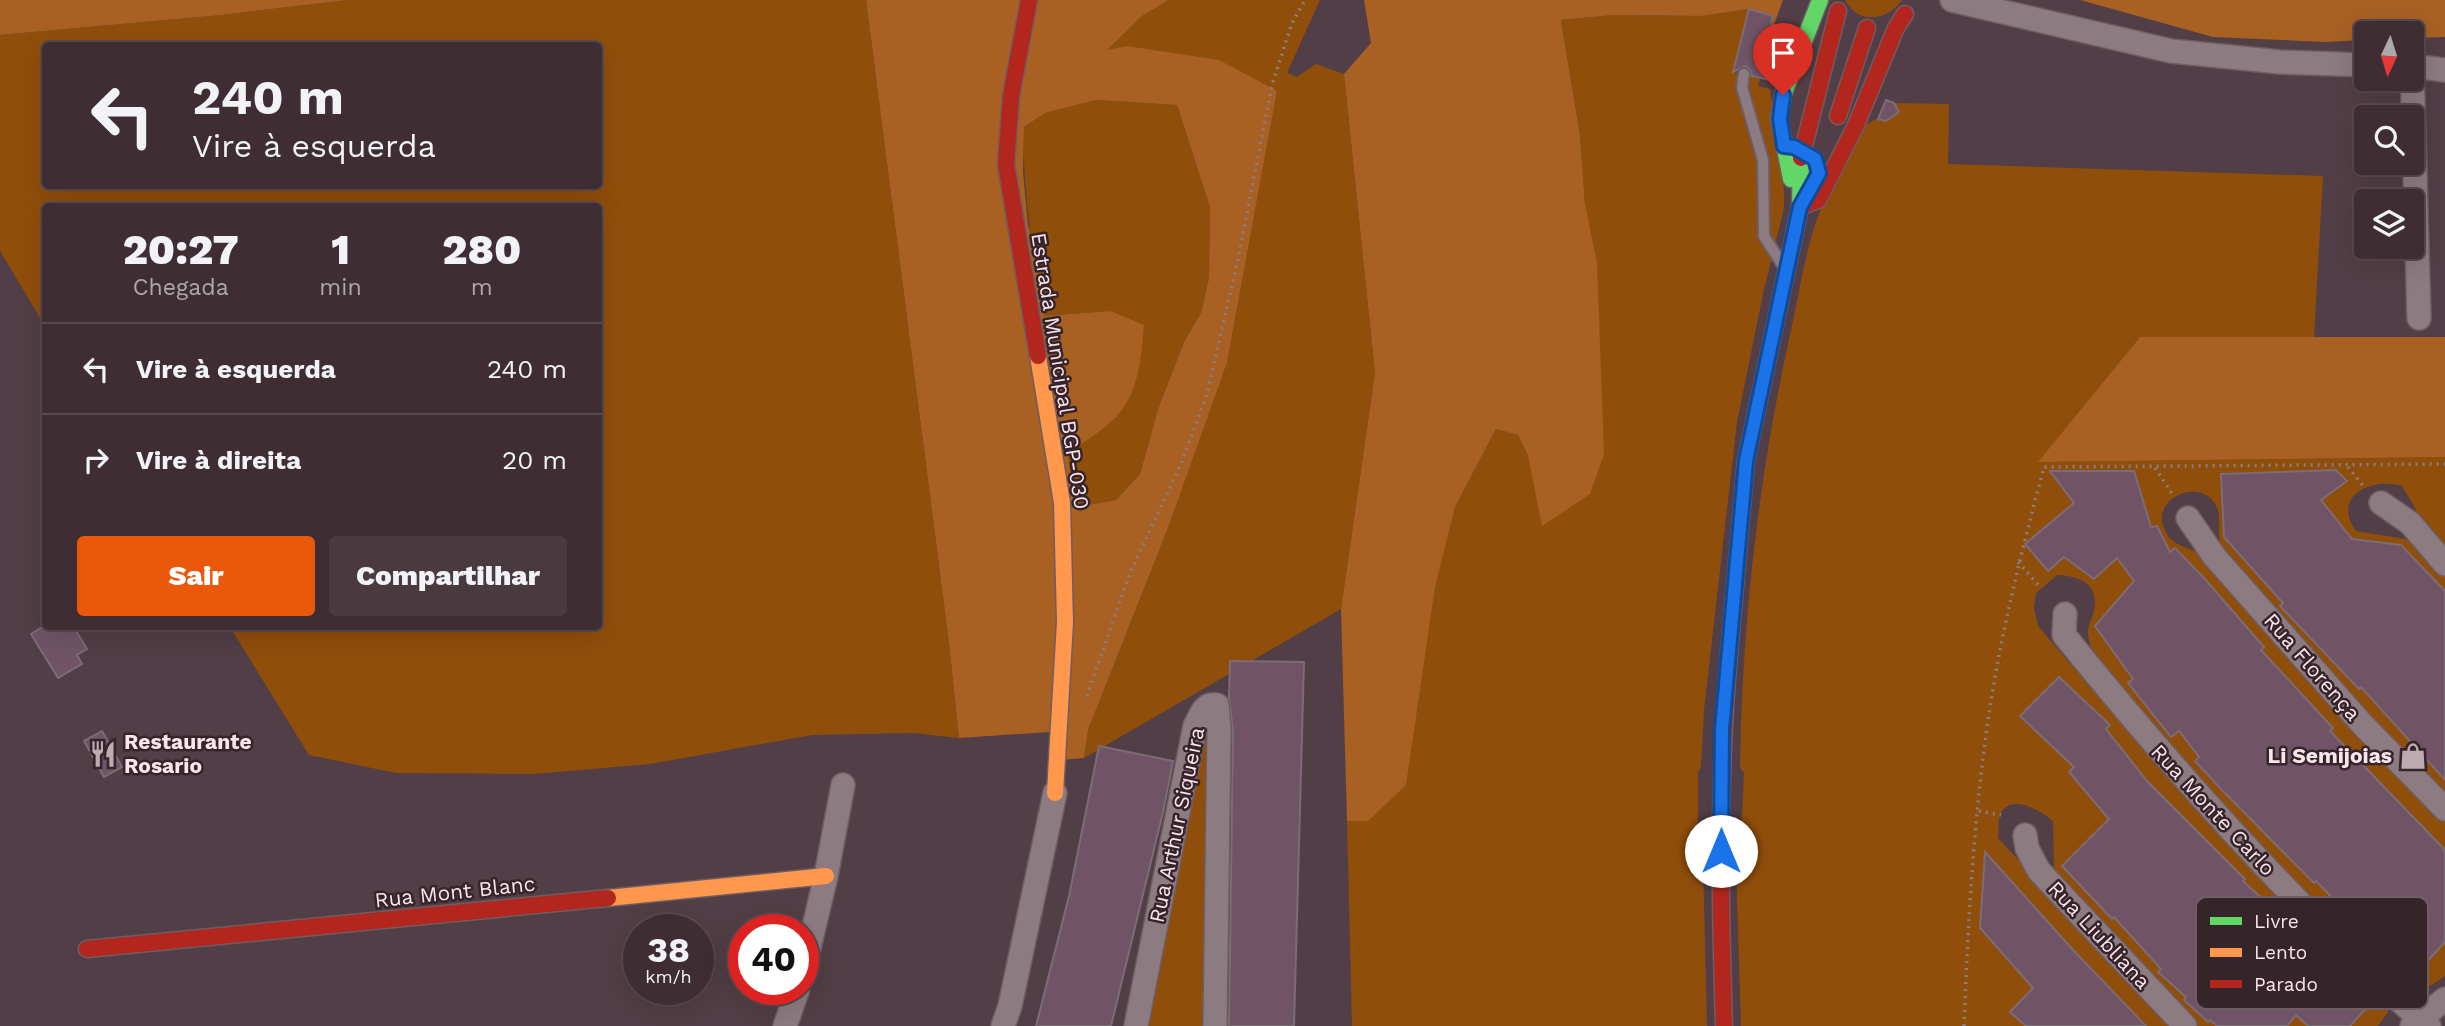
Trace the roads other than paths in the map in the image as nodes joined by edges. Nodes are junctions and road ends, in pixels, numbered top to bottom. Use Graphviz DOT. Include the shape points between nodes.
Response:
graph roads {
  1 [pos="1029,0"];
  2 [pos="1820,0"];
  3 [pos="1914,0"];
  4 [pos="1952,0"];
  5 [pos="1839,14"];
  6 [pos="1905,14"];
  7 [pos="1867,28"];
  8 [pos="1806,39"];
  9 [pos="2354,65"];
  10 [pos="2424,67"];
  11 [pos="2445,70"];
  12 [pos="1744,74"];
  13 [pos="2413,91"];
  14 [pos="1784,146"];
  15 [pos="1801,151"];
  16 [pos="1819,173"];
  17 [pos="1800,207"];
  18 [pos="1786,268"];
  19 [pos="2419,318"];
  20 [pos="2381,503"];
  21 [pos="2188,518"];
  22 [pos="2445,564"];
  23 [pos="2065,614"];
  24 [pos="843,785"];
  25 [pos="1055,793"];
  26 [pos="2445,809"];
  27 [pos="2025,835"];
  28 [pos="827,876"];
  29 [pos="2294,897"];
  30 [pos="818,914"];
  31 [pos="87,950"];
  32 [pos="2445,999"];
  33 [pos="792,1005"];
  34 [pos="2405,1009"];
  35 [pos="2420,1024"];
  36 [pos="785,1026"];
  37 [pos="1003,1026"];
  38 [pos="1136,1026"];
  39 [pos="1215,1026"];
  40 [pos="1724,1026"];
  41 [pos="2185,1026"];
  1 -- 25 [label="street, Estrada Municipal BGP-030" via="1011,96 1006,164 1062,503 1065,622"];
  2 -- 8 [label="street"];
  3 -- 6 [label="street"];
  4 -- 9 [label="street" via="2171,51"];
  5 -- 7 [label="street"];
  5 -- 8 [label="street"];
  5 -- 15 [label="street"];
  6 -- 7 [label="street" via="1884,26"];
  6 -- 17 [label="street" via="1818,200"];
  7 -- 16 [label="street"];
  8 -- 14 [label="street" via="1783,95"];
  10 -- 11 [label="street"];
  12 -- 18 [label="lane" via="1742,87 1763,160 1765,236"];
  13 -- 19 [label="street"];
  14 -- 15 [label="street"];
  14 -- 17 [label="street"];
  15 -- 16 [label="street" via="1815,159"];
  15 -- 17 [label="street"];
  16 -- 17 [label="street"];
  17 -- 18 [label="street"];
  18 -- 40 [label="street" via="1746,461 1730,631 1721,789"];
  20 -- 22 [label="street" via="2410,523"];
  21 -- 26 [label="street, Rua Florença" via="2214,556 2288,640"];
  23 -- 29 [label="street, Rua Monte Carlo" via="2064,635 2149,740"];
  24 -- 28 [label="street"];
  25 -- 37 [label="street"];
  27 -- 41 [label="street, Rua Liubliana" via="2039,870"];
  28 -- 30 [label="street"];
  28 -- 31 [label="street, Rua Mont Blanc"];
  32 -- 35 [label="street"];
  33 -- 36 [label="street"];
  34 -- 35 [label="street, Rua Monte Carlo"];
  38 -- 39 [label="street, Rua Arthur Siqueira" via="1195,726 1205,707 1212,704 1217,705 1220,729"];
}
